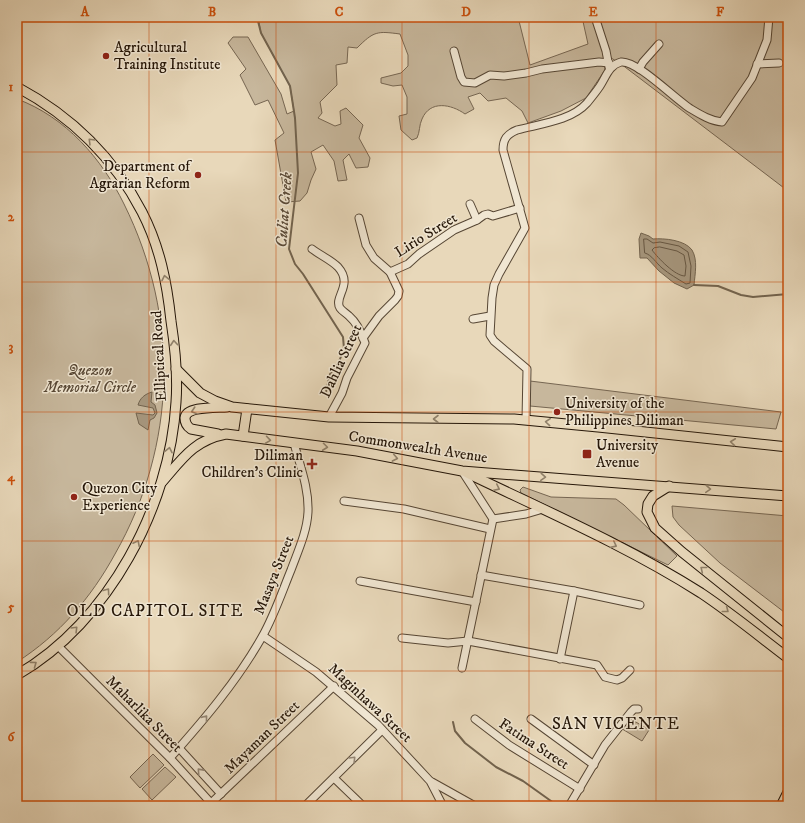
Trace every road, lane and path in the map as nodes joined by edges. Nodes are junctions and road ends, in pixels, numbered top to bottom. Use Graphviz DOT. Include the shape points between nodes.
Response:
graph roads {
  1 [pos="595,17"];
  2 [pos="769,17"];
  3 [pos="659,44"];
  4 [pos="454,51"];
  5 [pos="779,63"];
  6 [pos="757,64"];
  7 [pos="609,67"];
  8 [pos="640,68"];
  9 [pos="17,87"];
  10 [pos="470,204"];
  11 [pos="520,208"];
  12 [pos="359,218"];
  13 [pos="477,220"];
  14 [pos="312,249"];
  15 [pos="390,272"];
  16 [pos="490,316"];
  17 [pos="473,319"];
  18 [pos="363,338"];
  19 [pos="176,369"];
  20 [pos="232,407"];
  21 [pos="247,409"];
  22 [pos="329,417"];
  23 [pos="526,420"];
  24 [pos="226,434"];
  25 [pos="243,436"];
  26 [pos="294,444"];
  27 [pos="788,448"];
  28 [pos="462,471"];
  29 [pos="160,484"];
  30 [pos="669,486"];
  31 [pos="788,496"];
  32 [pos="344,502"];
  33 [pos="542,510"];
  34 [pos="493,519"];
  35 [pos="490,529"];
  36 [pos="481,575"];
  37 [pos="360,581"];
  38 [pos="574,591"];
  39 [pos="476,602"];
  40 [pos="640,605"];
  41 [pos="263,636"];
  42 [pos="788,636"];
  43 [pos="402,638"];
  44 [pos="468,641"];
  45 [pos="58,646"];
  46 [pos="788,658"];
  47 [pos="560,659"];
  48 [pos="462,668"];
  49 [pos="630,670"];
  50 [pos="17,675"];
  51 [pos="334,686"];
  52 [pos="638,709"];
  53 [pos="475,719"];
  54 [pos="530,719"];
  55 [pos="382,730"];
  56 [pos="179,748"];
  57 [pos="170,758"];
  58 [pos="594,765"];
  59 [pos="334,778"];
  60 [pos="430,781"];
  61 [pos="580,789"];
  62 [pos="788,792"];
  63 [pos="221,794"];
  64 [pos="209,804"];
  65 [pos="305,806"];
  66 [pos="363,806"];
  67 [pos="444,806"];
  68 [pos="475,806"];
  69 [pos="569,806"];
  70 [pos="781,806"];
  1 -- 7 [label="street"];
  2 -- 6 [label="street" via="767,40"];
  3 -- 8 [label="street"];
  4 -- 7 [label="street" via="460,77 467,83 475,83 490,75 504,76 599,62"];
  5 -- 6 [label="street"];
  6 -- 8 [label="street" via="752,78 722,122 713,121 691,109"];
  7 -- 8 [label="street" via="627,62"];
  7 -- 11 [label="street" via="601,85 577,113 516,130 505,138 503,150"];
  19 -- 9 [label="main road, Elliptical Road, one-way" via="169,299 162,264 151,231 134,196 112,165 85,135 57,112"];
  10 -- 13 [label="street"];
  11 -- 13 [label="street, Lirio Street" via="493,216 484,215"];
  11 -- 16 [label="street" via="525,228 494,285"];
  12 -- 15 [label="street, Dahlia Street" via="364,240 372,256"];
  13 -- 15 [label="street, Lirio Street" via="454,230 408,264"];
  14 -- 18 [label="street" via="338,268 345,281 338,306 353,321"];
  15 -- 18 [label="street, Dahlia Street" via="398,287 398,296"];
  16 -- 17 [label="street"];
  16 -- 23 [label="street" via="491,338 527,369"];
  18 -- 22 [label="street, Dahlia Street" via="364,346"];
  19 -- 20 [label="main road, Commonwealth Avenue" via="200,393"];
  29 -- 19 [label="main road, Elliptical Road, one-way" via="173,433 177,392"];
  20 -- 21 [label="main road, Commonwealth Avenue"];
  20 -- 24 [label="main road, one-way" via="196,409 188,412 185,418 185,423 191,429"];
  21 -- 22 [label="main road, Commonwealth Avenue"];
  21 -- 25 [label="main road"];
  23 -- 22 [label="main road, Commonwealth Avenue, one-way"];
  27 -- 23 [label="main road, Commonwealth Avenue, one-way"];
  24 -- 25 [label="main road, Commonwealth Avenue"];
  24 -- 29 [label="main road, Commonwealth Avenue" via="199,444 188,452"];
  25 -- 26 [label="main road, Commonwealth Avenue, one-way"];
  26 -- 28 [label="main road, Commonwealth Avenue, one-way" via="357,451"];
  26 -- 41 [label="street, Masaya Street" via="307,495 308,513 304,535"];
  28 -- 30 [label="main road, Commonwealth Avenue, one-way"];
  28 -- 33 [label="main road, one-way"];
  28 -- 34 [label="street"];
  45 -- 29 [label="main road, Elliptical Road, one-way" via="85,618 117,576 142,532"];
  30 -- 31 [label="main road, Commonwealth Avenue, one-way"];
  42 -- 30 [label="main road, one-way" via="682,552 656,528 647,512 648,504 653,496"];
  32 -- 35 [label="street" via="404,509"];
  33 -- 34 [label="street"];
  33 -- 46 [label="main road, one-way" via="630,553 687,585 721,606"];
  34 -- 35 [label="street"];
  35 -- 36 [label="street"];
  36 -- 38 [label="street"];
  36 -- 39 [label="street"];
  37 -- 39 [label="street"];
  38 -- 40 [label="street"];
  38 -- 47 [label="street"];
  39 -- 44 [label="street"];
  41 -- 51 [label="street, Maginhawa Street"];
  56 -- 41 [label="street, Masaya Street, one-way" via="225,692"];
  43 -- 44 [label="street" via="448,643"];
  44 -- 47 [label="street"];
  44 -- 48 [label="street"];
  50 -- 45 [label="main road, Elliptical Road, one-way"];
  45 -- 57 [label="street, Maharlika Street"];
  47 -- 49 [label="street" via="598,666 605,677 617,680"];
  51 -- 55 [label="street, Maginhawa Street"];
  51 -- 63 [label="street, Mayaman Street"];
  52 -- 58 [label="street" via="634,709 616,730"];
  53 -- 61 [label="street, Fatima Street" via="509,745"];
  54 -- 58 [label="street"];
  59 -- 55 [label="street, one-way"];
  55 -- 60 [label="street, Maginhawa Street"];
  56 -- 57 [label="street, Masaya Street"];
  63 -- 56 [label="street, Maharlika Street, one-way"];
  57 -- 64 [label="street, Maharlika Street"];
  58 -- 61 [label="street"];
  59 -- 65 [label="street"];
  59 -- 66 [label="street"];
  60 -- 67 [label="street, Maginhawa Street"];
  60 -- 68 [label="street"];
  61 -- 69 [label="street"];
  62 -- 70 [label="main road"];
  63 -- 64 [label="street, Mayaman Street"];
}
